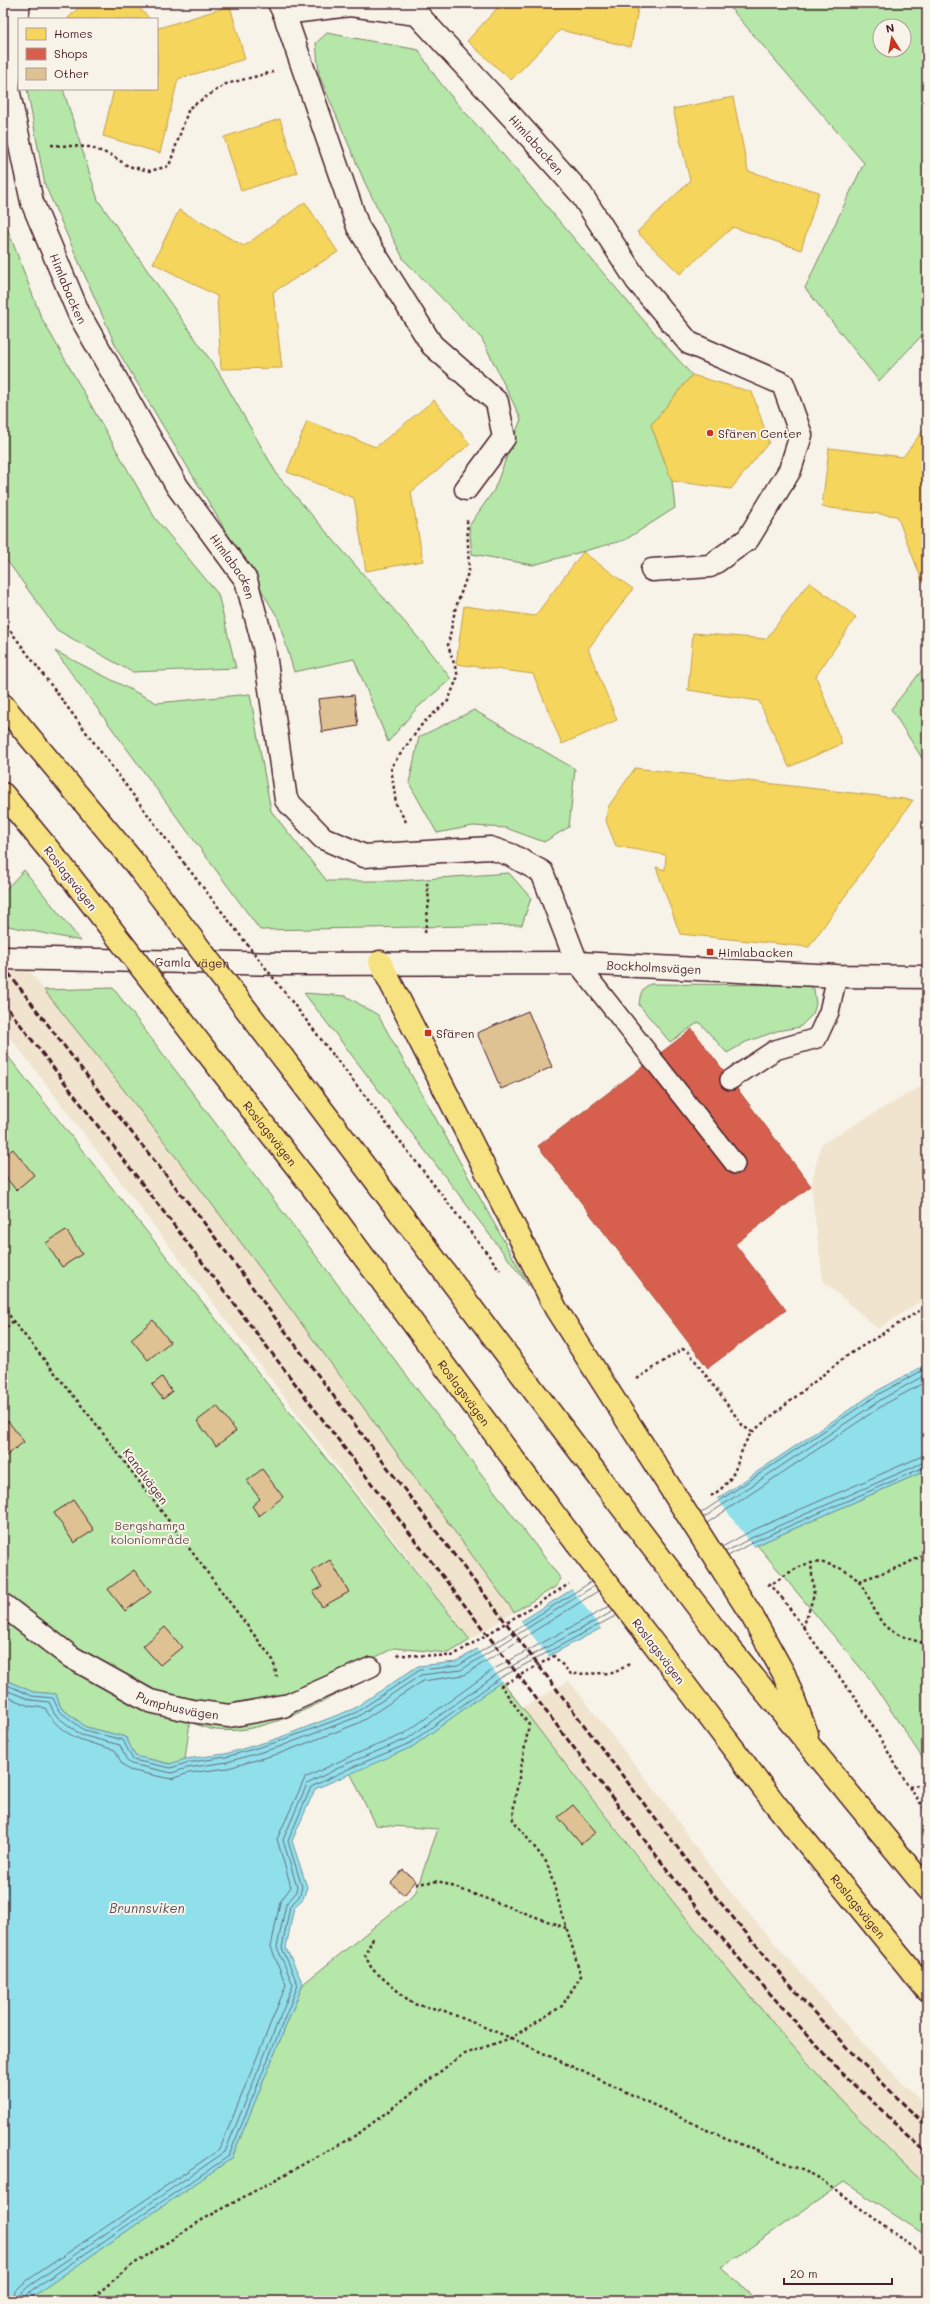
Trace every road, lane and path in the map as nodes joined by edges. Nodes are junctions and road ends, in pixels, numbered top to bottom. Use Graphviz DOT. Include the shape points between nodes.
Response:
graph roads {
  1 [pos="19,3"];
  2 [pos="281,8"];
  3 [pos="302,64"];
  4 [pos="15,120"];
  5 [pos="466,489"];
  6 [pos="652,570"];
  7 [pos="3,621"];
  8 [pos="3,705"];
  9 [pos="3,794"];
  10 [pos="423,852"];
  11 [pos="425,940"];
  12 [pos="3,958"];
  13 [pos="380,962"];
  14 [pos="577,963"];
  15 [pos="837,976"];
  16 [pos="927,977"];
  17 [pos="730,1080"];
  18 [pos="735,1164"];
  19 [pos="503,1274"];
  20 [pos="3,1305"];
  21 [pos="927,1306"];
  22 [pos="13,1321"];
  23 [pos="3,1332"];
  24 [pos="631,1382"];
  25 [pos="752,1432"];
  26 [pos="705,1500"];
  27 [pos="927,1553"];
  28 [pos="858,1581"];
  29 [pos="571,1582"];
  30 [pos="782,1598"];
  31 [pos="3,1605"];
  32 [pos="803,1628"];
  33 [pos="927,1644"];
  34 [pos="399,1654"];
  35 [pos="371,1667"];
  36 [pos="571,1674"];
  37 [pos="283,1706"];
  38 [pos="814,1752"];
  39 [pos="927,1782"];
  40 [pos="909,1787"];
  41 [pos="927,1812"];
  42 [pos="416,1884"];
  43 [pos="927,1889"];
  44 [pos="566,1928"];
  45 [pos="373,1938"];
  46 [pos="927,1990"];
  47 [pos="511,2038"];
  48 [pos="927,2257"];
  49 [pos="89,2301"];
  1 -- 4 [label="street, Himlabacken" via="8,88"];
  2 -- 3 [label="street, Himlabacken"];
  2 -- 6 [label="street, Himlabacken" via="350,5 417,14 580,194 637,281 689,343 783,384 801,435 790,470 748,539 710,566"];
  3 -- 4 [label="path" via="226,84 189,108 169,166 150,171 128,166 111,155 89,146 44,145"];
  3 -- 5 [label="street, Himlabacken" via="358,227 432,344 497,402 504,438"];
  4 -- 10 [label="street, Himlabacken" via="32,202 78,314 177,486 246,580 264,647 286,800 323,838 364,856"];
  5 -- 10 [label="path" via="469,570 455,610 448,645 458,676 448,701 423,722 391,767 396,804"];
  7 -- 19 [label="path, bridge" via="184,863"];
  8 -- 38 [label="main road, bridge" via="136,865 602,1481"];
  9 -- 46 [label="main road, Roslagsvägen, bridge" via="310,1184 551,1510 776,1805"];
  10 -- 11 [label="path" via="430,901"];
  10 -- 14 [label="street, Himlabacken" via="490,848 511,855 542,872"];
  12 -- 13 [label="street, Gamla vägen" via="282,964"];
  13 -- 14 [label="street, Bockholmsvägen"];
  13 -- 38 [label="main road, bridge" via="556,1309 752,1616 784,1674"];
  14 -- 15 [label="street, Bockholmsvägen"];
  14 -- 18 [label="lane"];
  15 -- 16 [label="street, Bockholmsvägen"];
  15 -- 17 [label="lane" via="829,1012 817,1038 775,1050"];
  20 -- 22 [label="path, Kanalvägen"];
  21 -- 25 [label="path" via="845,1356"];
  22 -- 23 [label="path"];
  22 -- 37 [label="path, Kanalvägen" via="93,1420 273,1660"];
  24 -- 25 [label="path" via="682,1349 688,1351 744,1426"];
  25 -- 26 [label="path" via="746,1440 733,1477 726,1486"];
  27 -- 28 [label="path" via="902,1566"];
  28 -- 32 [label="path" via="834,1566 811,1563 814,1595"];
  28 -- 33 [label="path" via="886,1627 907,1639"];
  29 -- 34 [label="path" via="452,1656"];
  30 -- 32 [label="path"];
  31 -- 37 [label="street, Pumphusvägen" via="71,1657 150,1701 229,1716"];
  32 -- 40 [label="path" via="860,1705"];
  35 -- 37 [label="lane, Pumphusvägen"];
  36 -- 44 [label="path" via="554,1656 501,1686 529,1724 513,1820 547,1863"];
  38 -- 43 [label="main road"];
  39 -- 40 [label="path"];
  40 -- 41 [label="path"];
  42 -- 44 [label="path" via="438,1881"];
  44 -- 47 [label="path" via="580,1976 562,2006"];
  45 -- 47 [label="path" via="365,1955 372,1969 413,2004 442,2010"];
  47 -- 48 [label="path" via="707,2130 816,2176"];
  47 -- 49 [label="path" via="462,2055 358,2134 202,2220 129,2266"];
}
